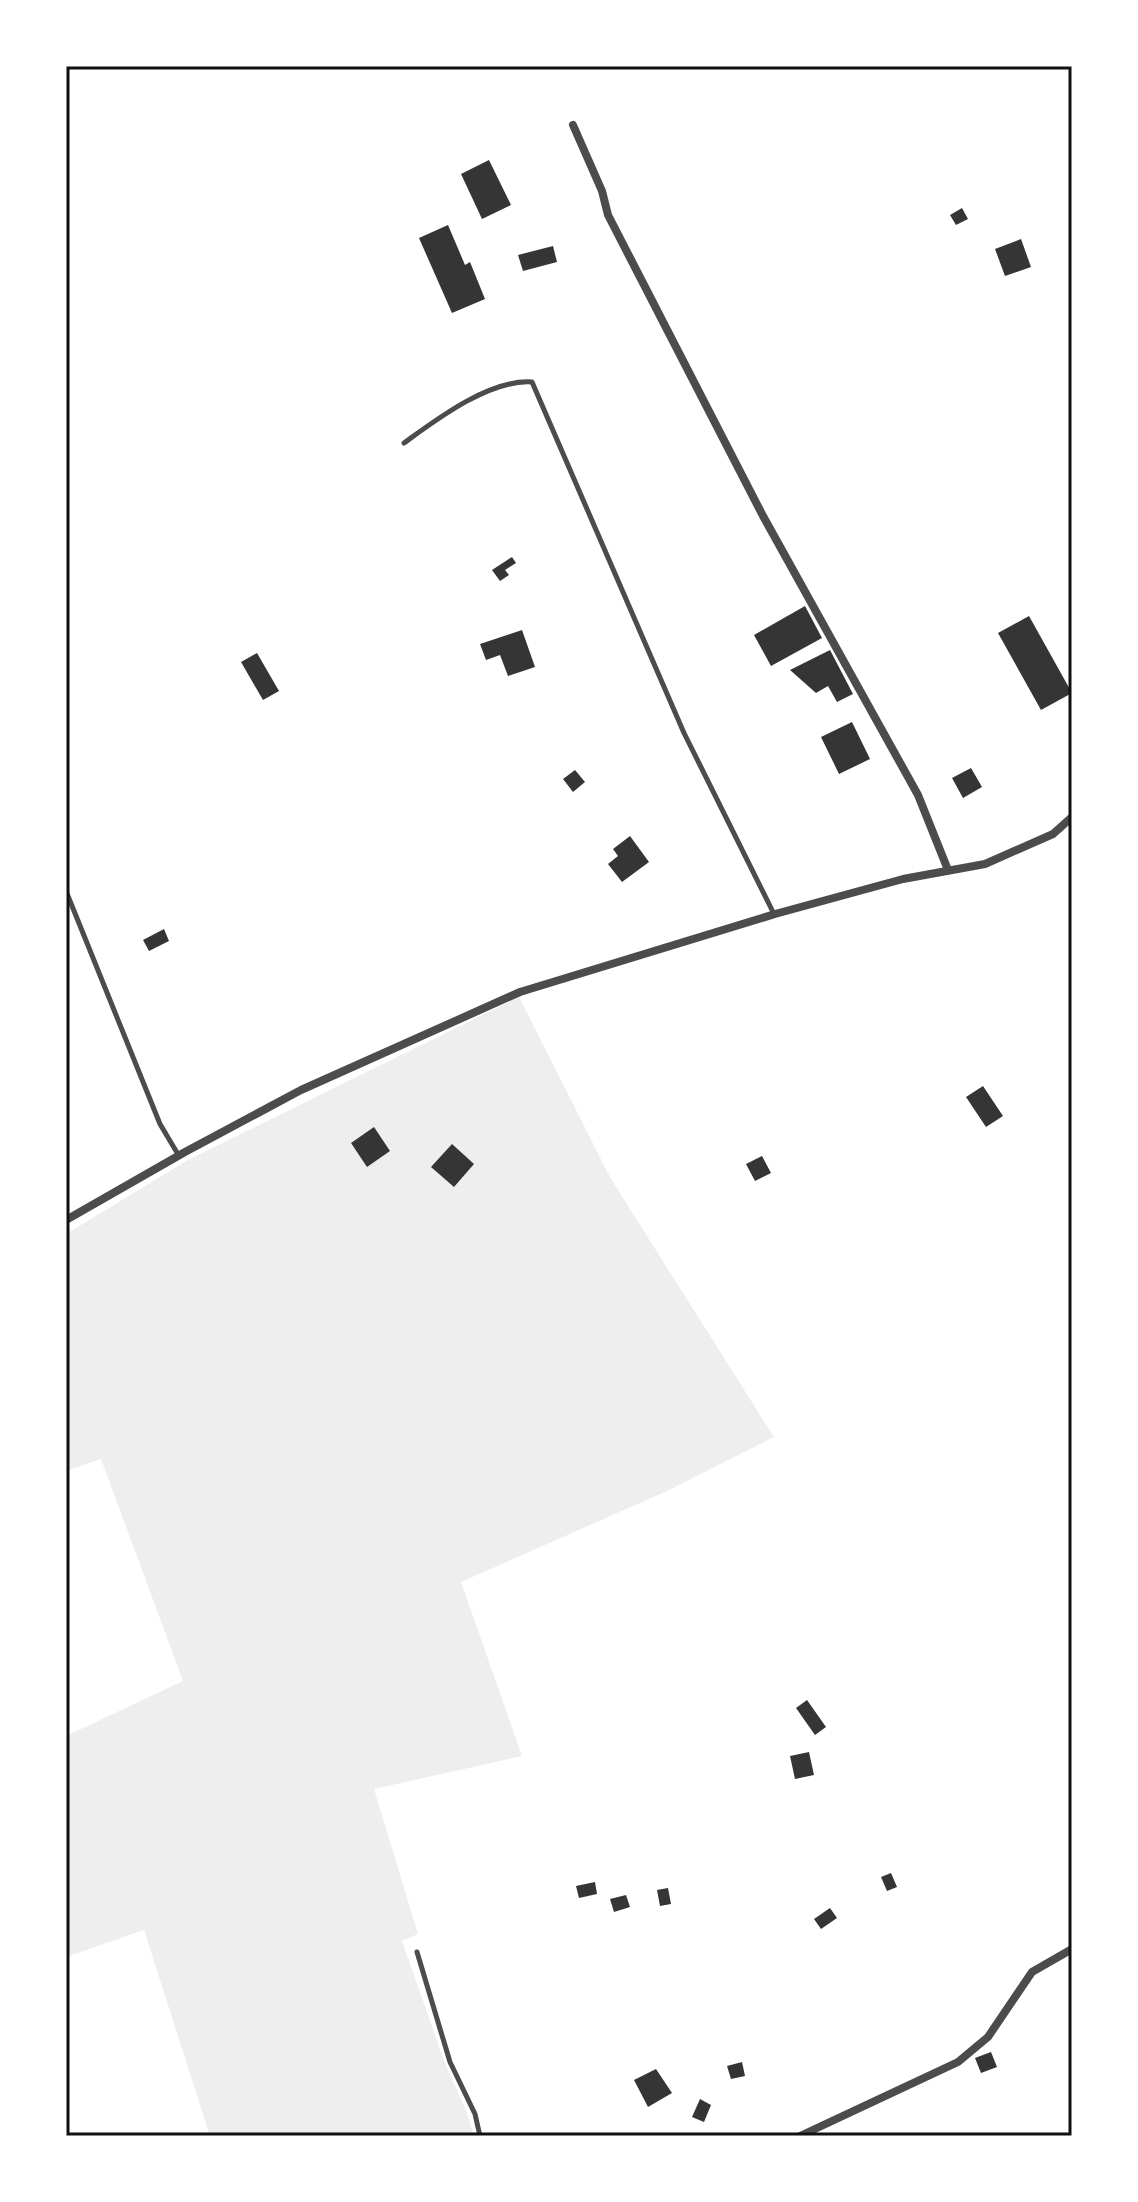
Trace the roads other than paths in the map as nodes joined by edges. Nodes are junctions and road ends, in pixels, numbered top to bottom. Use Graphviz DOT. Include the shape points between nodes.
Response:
graph roads {
  1 [pos="573,125"];
  2 [pos="404,443"];
  3 [pos="1072,817"];
  4 [pos="948,870"];
  5 [pos="66,891"];
  6 [pos="775,914"];
  7 [pos="179,1156"];
  8 [pos="66,1220"];
  9 [pos="1072,1949"];
  10 [pos="417,1952"];
  11 [pos="480,2136"];
  12 [pos="800,2136"];
  1 -- 4 [label="street" via="608,215 763,516 918,795"];
  2 -- 6 [label="lane" via="465,402 506,385 532,382 684,733"];
  3 -- 4 [label="street" via="1025,848 985,864"];
  4 -- 6 [label="street"];
  5 -- 7 [label="lane" via="160,1124"];
  6 -- 7 [label="street" via="520,992 301,1090"];
  7 -- 8 [label="street"];
  9 -- 12 [label="street" via="1032,1972 988,2037 958,2062"];
  10 -- 11 [label="lane" via="450,2062"];
}
